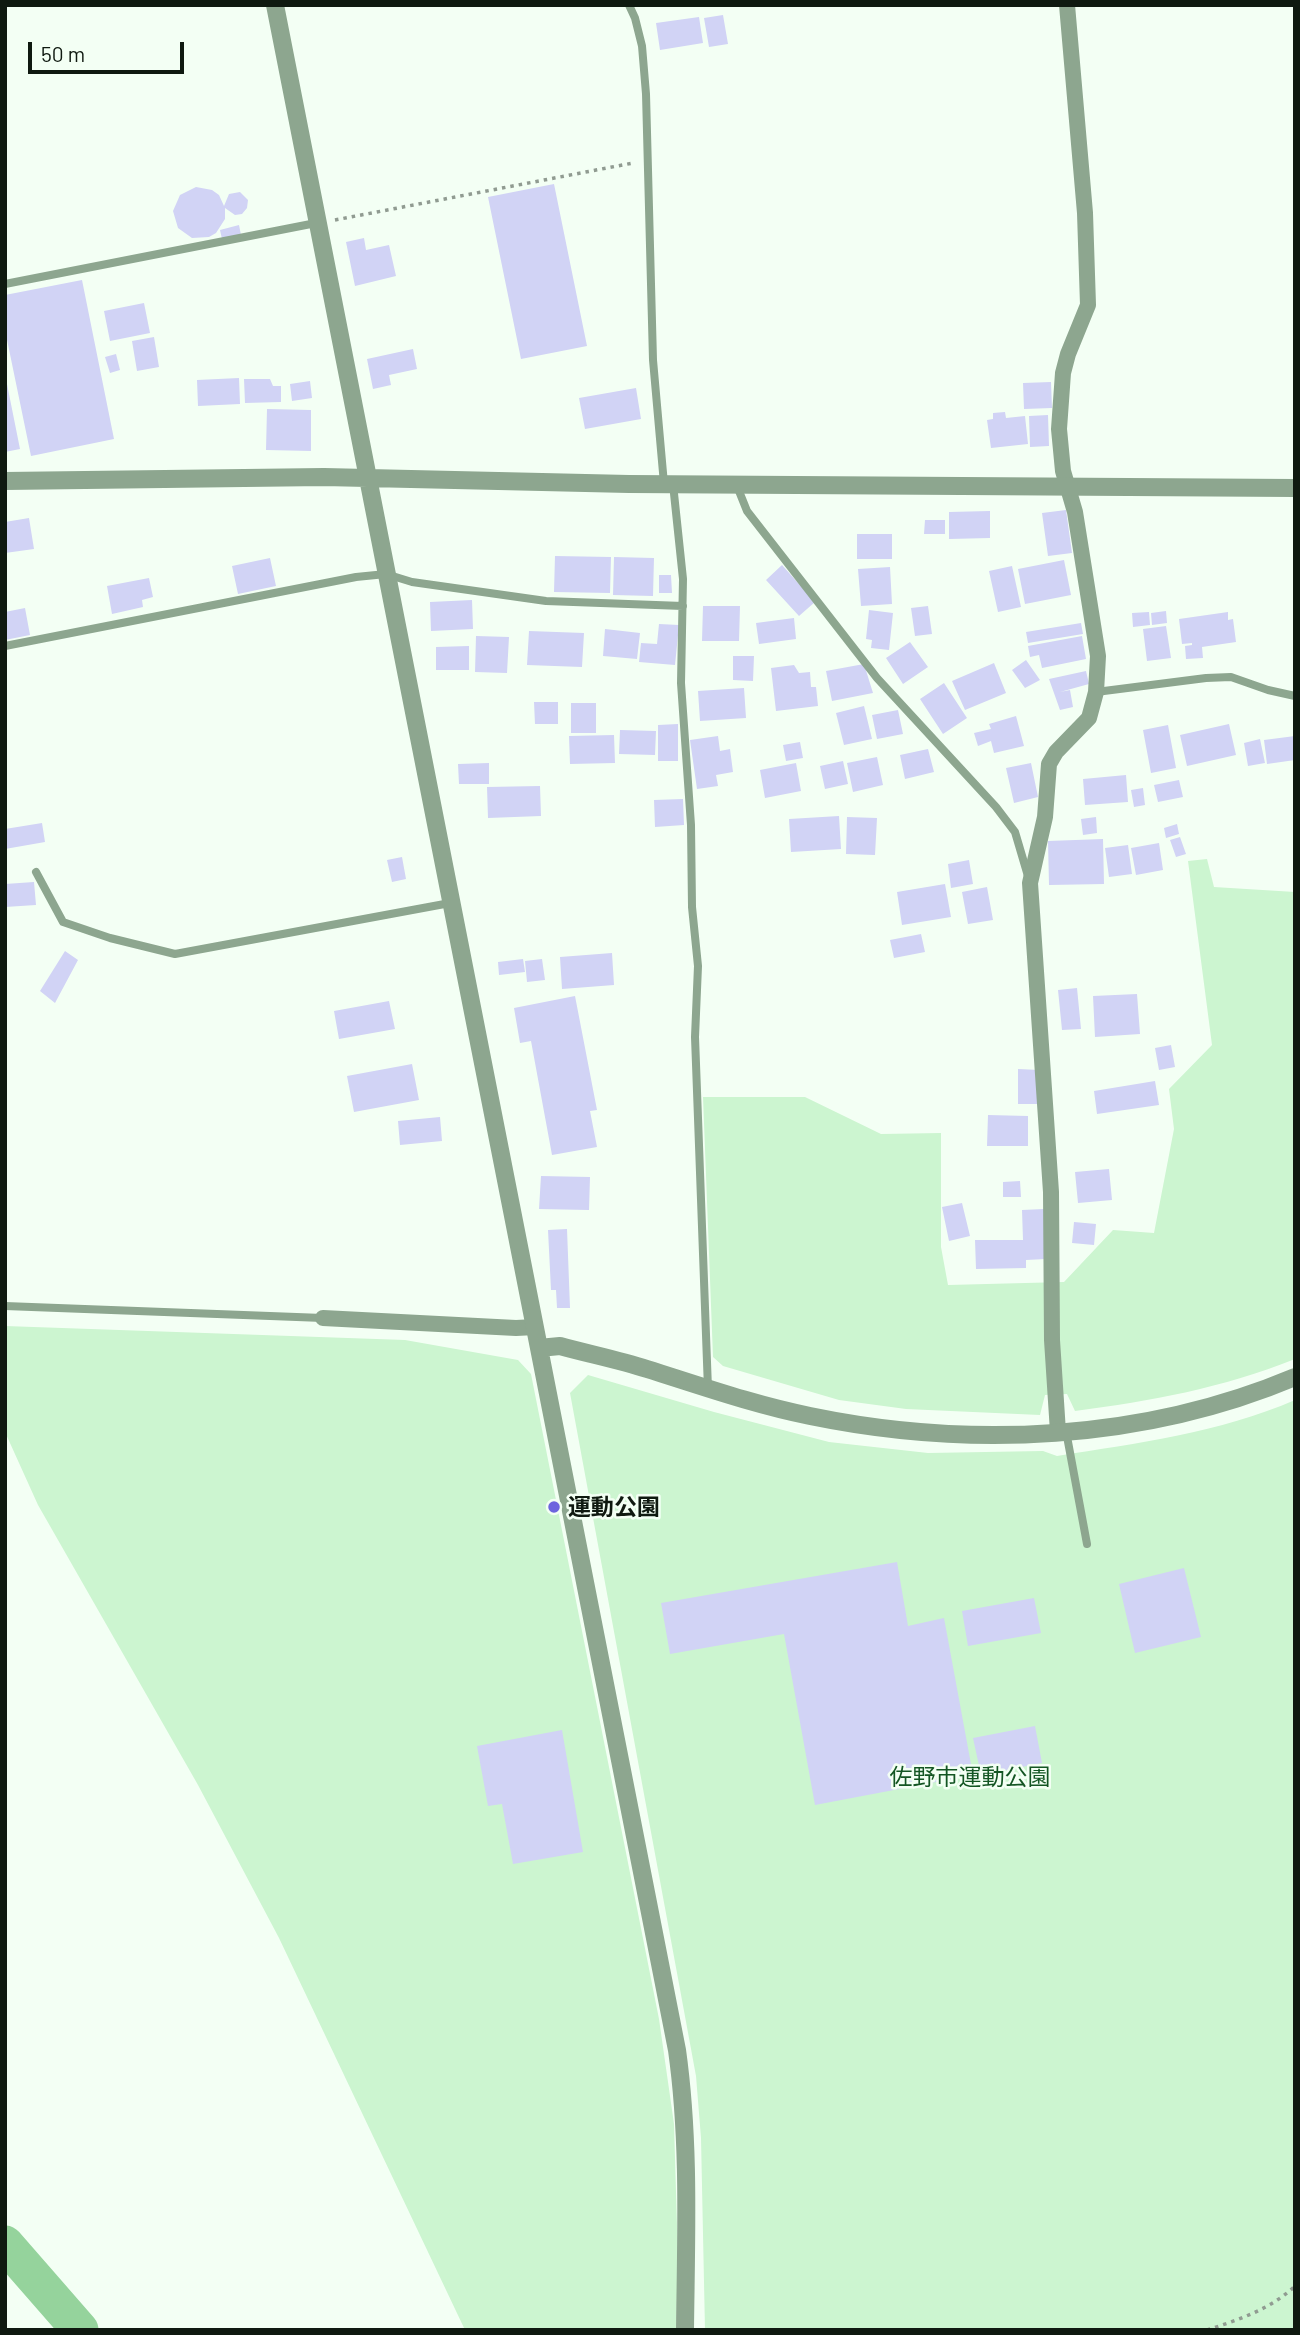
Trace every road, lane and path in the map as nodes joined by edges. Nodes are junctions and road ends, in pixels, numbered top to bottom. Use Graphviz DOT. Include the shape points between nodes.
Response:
graph roads {
  1 [pos="275,5"];
  2 [pos="629,5"];
  3 [pos="1067,5"];
  4 [pos="649,160"];
  5 [pos="316,223"];
  6 [pos="5,284"];
  7 [pos="368,479"];
  8 [pos="5,481"];
  9 [pos="736,483"];
  10 [pos="669,484"];
  11 [pos="1069,486"];
  12 [pos="1295,488"];
  13 [pos="386,574"];
  14 [pos="683,606"];
  15 [pos="5,646"];
  16 [pos="1096,692"];
  17 [pos="1295,696"];
  18 [pos="36,872"];
  19 [pos="1030,883"];
  20 [pos="450,903"];
  21 [pos="5,1307"];
  22 [pos="323,1318"];
  23 [pos="535,1327"];
  24 [pos="539,1348"];
  25 [pos="1295,1377"];
  26 [pos="708,1389"];
  27 [pos="1062,1432"];
  28 [pos="1087,1544"];
  29 [pos="1295,2286"];
  30 [pos="685,2330"];
  31 [pos="1207,2330"];
  1 -- 5 [label="street"];
  2 -- 4 [label="lane" via="642,46"];
  3 -- 11 [label="street" via="1086,213 1088,305 1068,354 1060,402 1063,471"];
  4 -- 5 [label="path"];
  4 -- 10 [label="lane" via="653,360"];
  5 -- 6 [label="lane"];
  5 -- 7 [label="street"];
  7 -- 8 [label="street"];
  7 -- 10 [label="street"];
  7 -- 13 [label="street"];
  9 -- 10 [label="street"];
  9 -- 11 [label="street"];
  9 -- 19 [label="lane" via="747,511 877,678 1015,832"];
  10 -- 14 [label="lane"];
  11 -- 12 [label="street"];
  11 -- 16 [label="street" via="1098,656"];
  13 -- 14 [label="lane" via="507,597"];
  13 -- 15 [label="lane"];
  13 -- 20 [label="street"];
  14 -- 26 [label="lane" via="681,683 698,966 695,1037"];
  16 -- 17 [label="lane" via="1231,677"];
  16 -- 19 [label="street" via="1089,718 1049,764 1045,817"];
  18 -- 20 [label="lane" via="63,922 176,954"];
  19 -- 27 [label="street" via="1051,1192 1052,1340"];
  20 -- 23 [label="street"];
  21 -- 22 [label="lane"];
  22 -- 23 [label="street"];
  23 -- 24 [label="street"];
  24 -- 26 [label="street" via="560,1346"];
  24 -- 30 [label="street" via="677,2050 685,2138"];
  25 -- 27 [label="street" via="1194,1410"];
  26 -- 27 [label="street" via="808,1416 913,1432 994,1436"];
  27 -- 28 [label="lane"];
  29 -- 31 [label="path" via="1245,2317"];
}
